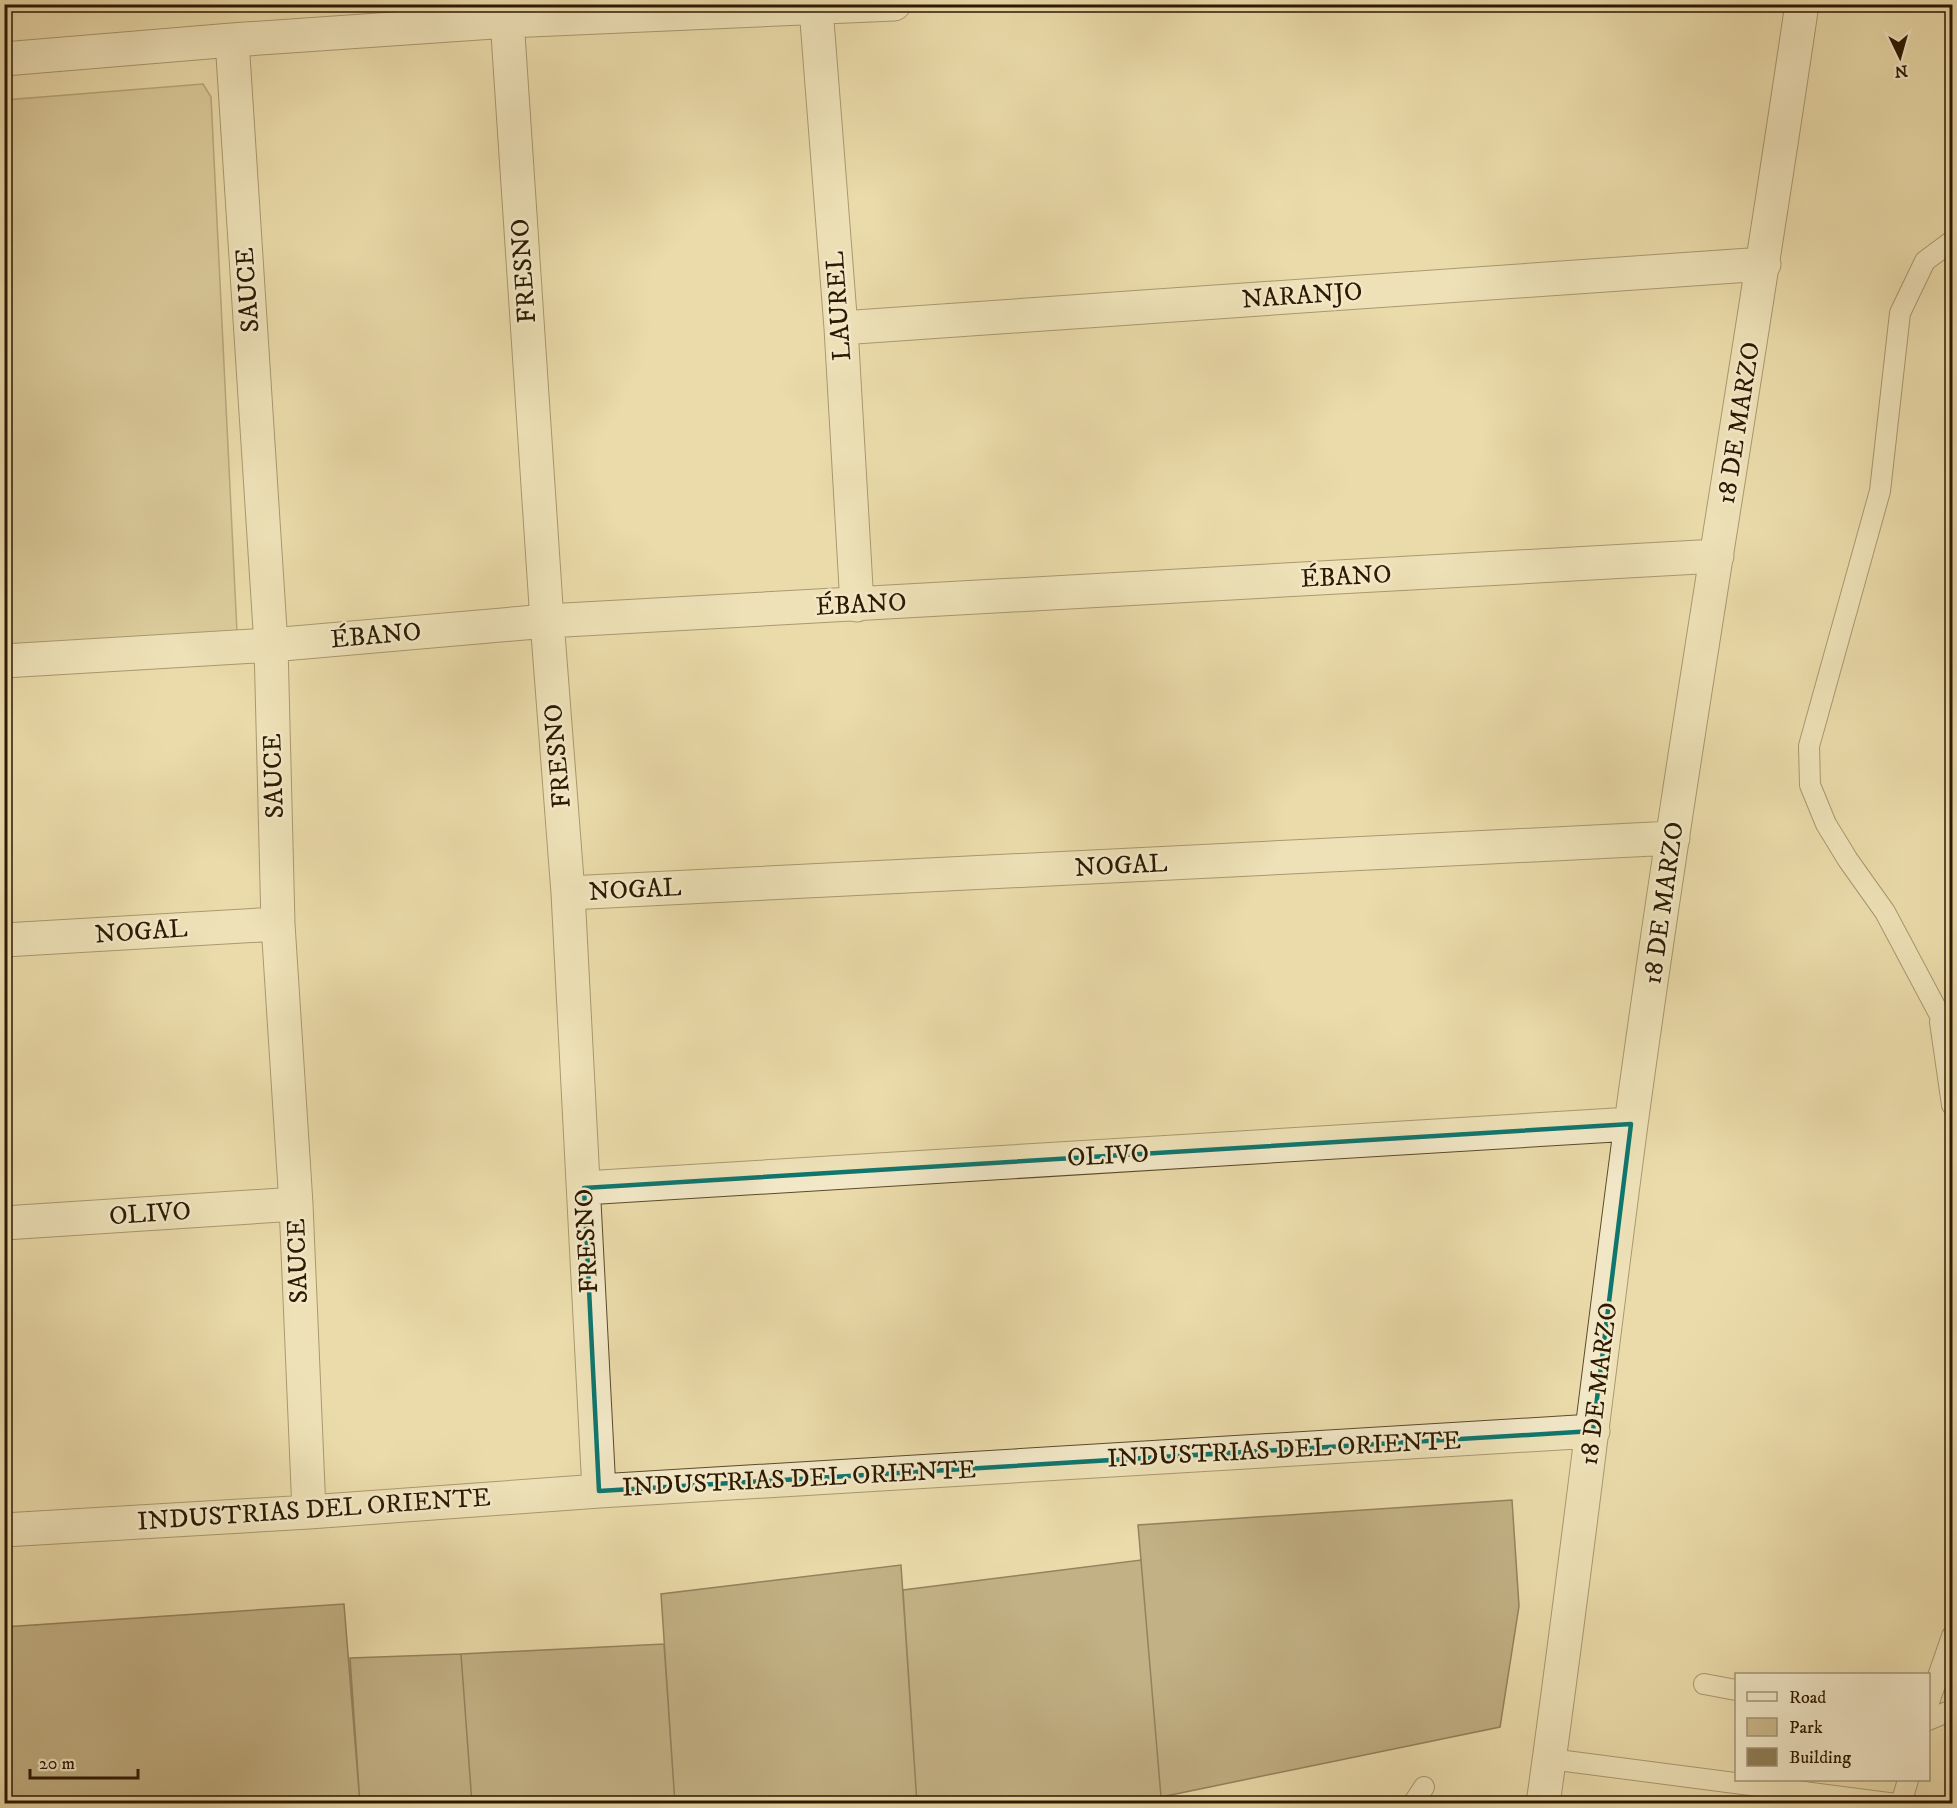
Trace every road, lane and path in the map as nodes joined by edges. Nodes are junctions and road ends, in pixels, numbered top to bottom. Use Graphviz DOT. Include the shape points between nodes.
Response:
graph roads {
  1 [pos="894,4"];
  2 [pos="1802,4"];
  3 [pos="816,8"];
  4 [pos="507,13"];
  5 [pos="232,40"];
  6 [pos="4,59"];
  7 [pos="1953,241"];
  8 [pos="1764,264"];
  9 [pos="841,328"];
  10 [pos="1718,556"];
  11 [pos="857,605"];
  12 [pos="547,621"];
  13 [pos="271,645"];
  14 [pos="4,661"];
  15 [pos="1673,838"];
  16 [pos="568,893"];
  17 [pos="278,924"];
  18 [pos="4,940"];
  19 [pos="1938,1010"];
  20 [pos="1953,1038"];
  21 [pos="1953,1105"];
  22 [pos="1631,1124"];
  23 [pos="584,1188"];
  24 [pos="296,1204"];
  25 [pos="4,1223"];
  26 [pos="1593,1431"];
  27 [pos="599,1491"];
  28 [pos="309,1512"];
  29 [pos="4,1530"];
  30 [pos="1953,1636"];
  31 [pos="1704,1684"];
  32 [pos="1735,1690"];
  33 [pos="1930,1702"];
  34 [pos="1953,1710"];
  35 [pos="1930,1720"];
  36 [pos="1550,1759"];
  37 [pos="1907,1781"];
  38 [pos="1818,1799"];
  39 [pos="1544,1803"];
  40 [pos="1896,1803"];
  41 [pos="1901,1803"];
  1 -- 3 [label="street"];
  2 -- 8 [label="street, 18 DE MARZO"];
  3 -- 4 [label="street"];
  3 -- 9 [label="street, LAUREL"];
  4 -- 5 [label="street"];
  4 -- 12 [label="street, FRESNO"];
  5 -- 6 [label="street"];
  5 -- 13 [label="street, SAUCE"];
  7 -- 19 [label="lane" via="1925,261 1900,313 1880,491 1809,746 1810,785 1826,824 1885,912"];
  8 -- 9 [label="street, NARANJO"];
  8 -- 10 [label="street, 18 DE MARZO"];
  9 -- 11 [label="street, LAUREL"];
  10 -- 11 [label="street, ÉBANO"];
  10 -- 15 [label="street, 18 DE MARZO"];
  11 -- 12 [label="street, ÉBANO"];
  12 -- 13 [label="street, ÉBANO"];
  12 -- 16 [label="street, FRESNO"];
  13 -- 14 [label="street, ÉBANO"];
  13 -- 17 [label="street, SAUCE"];
  15 -- 16 [label="street, NOGAL"];
  15 -- 22 [label="street, 18 DE MARZO"];
  16 -- 23 [label="street, FRESNO"];
  17 -- 18 [label="street, NOGAL"];
  17 -- 24 [label="street, SAUCE"];
  19 -- 20 [label="lane"];
  19 -- 21 [label="lane"];
  22 -- 23 [label="street, OLIVO"];
  22 -- 26 [label="street, 18 DE MARZO"];
  23 -- 27 [label="street, FRESNO"];
  24 -- 25 [label="street, OLIVO"];
  24 -- 28 [label="street, SAUCE"];
  26 -- 27 [label="street, INDUSTRIAS DEL ORIENTE"];
  26 -- 36 [label="street, 18 DE MARZO"];
  27 -- 28 [label="street, INDUSTRIAS DEL ORIENTE"];
  28 -- 29 [label="street, INDUSTRIAS DEL ORIENTE"];
  30 -- 33 [label="lane"];
  31 -- 32 [label="lane"];
  34 -- 35 [label="lane"];
  36 -- 38 [label="lane"];
  36 -- 39 [label="street, 18 DE MARZO"];
  37 -- 41 [label="lane"];
  38 -- 40 [label="lane"];
}
